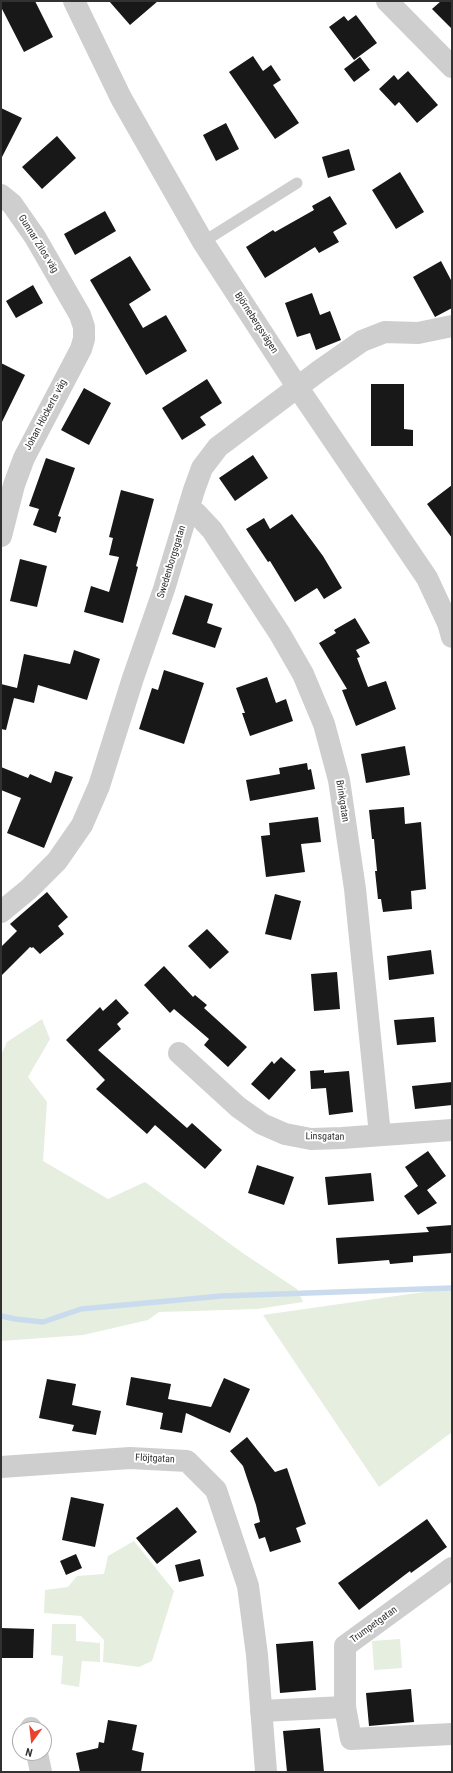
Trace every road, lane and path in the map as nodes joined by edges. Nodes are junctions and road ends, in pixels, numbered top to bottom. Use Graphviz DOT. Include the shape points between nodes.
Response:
graph roads {
  1 [pos="74,1"];
  2 [pos="387,1"];
  3 [pos="452,67"];
  4 [pos="297,183"];
  5 [pos="1,194"];
  6 [pos="204,242"];
  7 [pos="70,297"];
  8 [pos="452,326"];
  9 [pos="298,388"];
  10 [pos="188,509"];
  11 [pos="1,536"];
  12 [pos="452,637"];
  13 [pos="1,912"];
  14 [pos="179,1053"];
  15 [pos="452,1130"];
  16 [pos="380,1135"];
  17 [pos="1,1467"];
  18 [pos="452,1568"];
  19 [pos="345,1707"];
  20 [pos="261,1711"];
  21 [pos="452,1734"];
  22 [pos="39,1761"];
  23 [pos="41,1772"];
  24 [pos="266,1772"];
  1 -- 6 [label="street, Björnebergsvägen" via="121,98"];
  2 -- 3 [label="street"];
  4 -- 6 [label="lane"];
  5 -- 7 [label="street, Gunnar Zilos väg" via="12,204 35,237"];
  6 -- 9 [label="street, Björnebergsvägen"];
  7 -- 11 [label="street, Johan Höckerts väg" via="84,327 81,350 24,458"];
  8 -- 9 [label="street, Swedenborgsgatan" via="418,333 385,332 356,346"];
  9 -- 10 [label="street, Swedenborgsgatan" via="218,446 202,468"];
  9 -- 12 [label="street, Björnebergsvägen" via="427,578 448,622"];
  10 -- 13 [label="street, Swedenborgsgatan" via="99,786 82,825 57,861"];
  10 -- 16 [label="street, Brinkgatan" via="196,513 212,530 280,634 303,674 324,724 339,780 355,889"];
  14 -- 16 [label="street, Linsgatan" via="238,1107 262,1124 285,1134 311,1139"];
  15 -- 16 [label="street, Linsgatan"];
  17 -- 20 [label="street, Flöjtgatan" via="130,1458 187,1460 216,1490 243,1566 257,1655"];
  18 -- 19 [label="street, Trumpetgatan" via="345,1646"];
  19 -- 20 [label="street"];
  19 -- 21 [label="street, Trumpetgatan" via="351,1739"];
  20 -- 24 [label="street"];
  22 -- 23 [label="street"];
}
